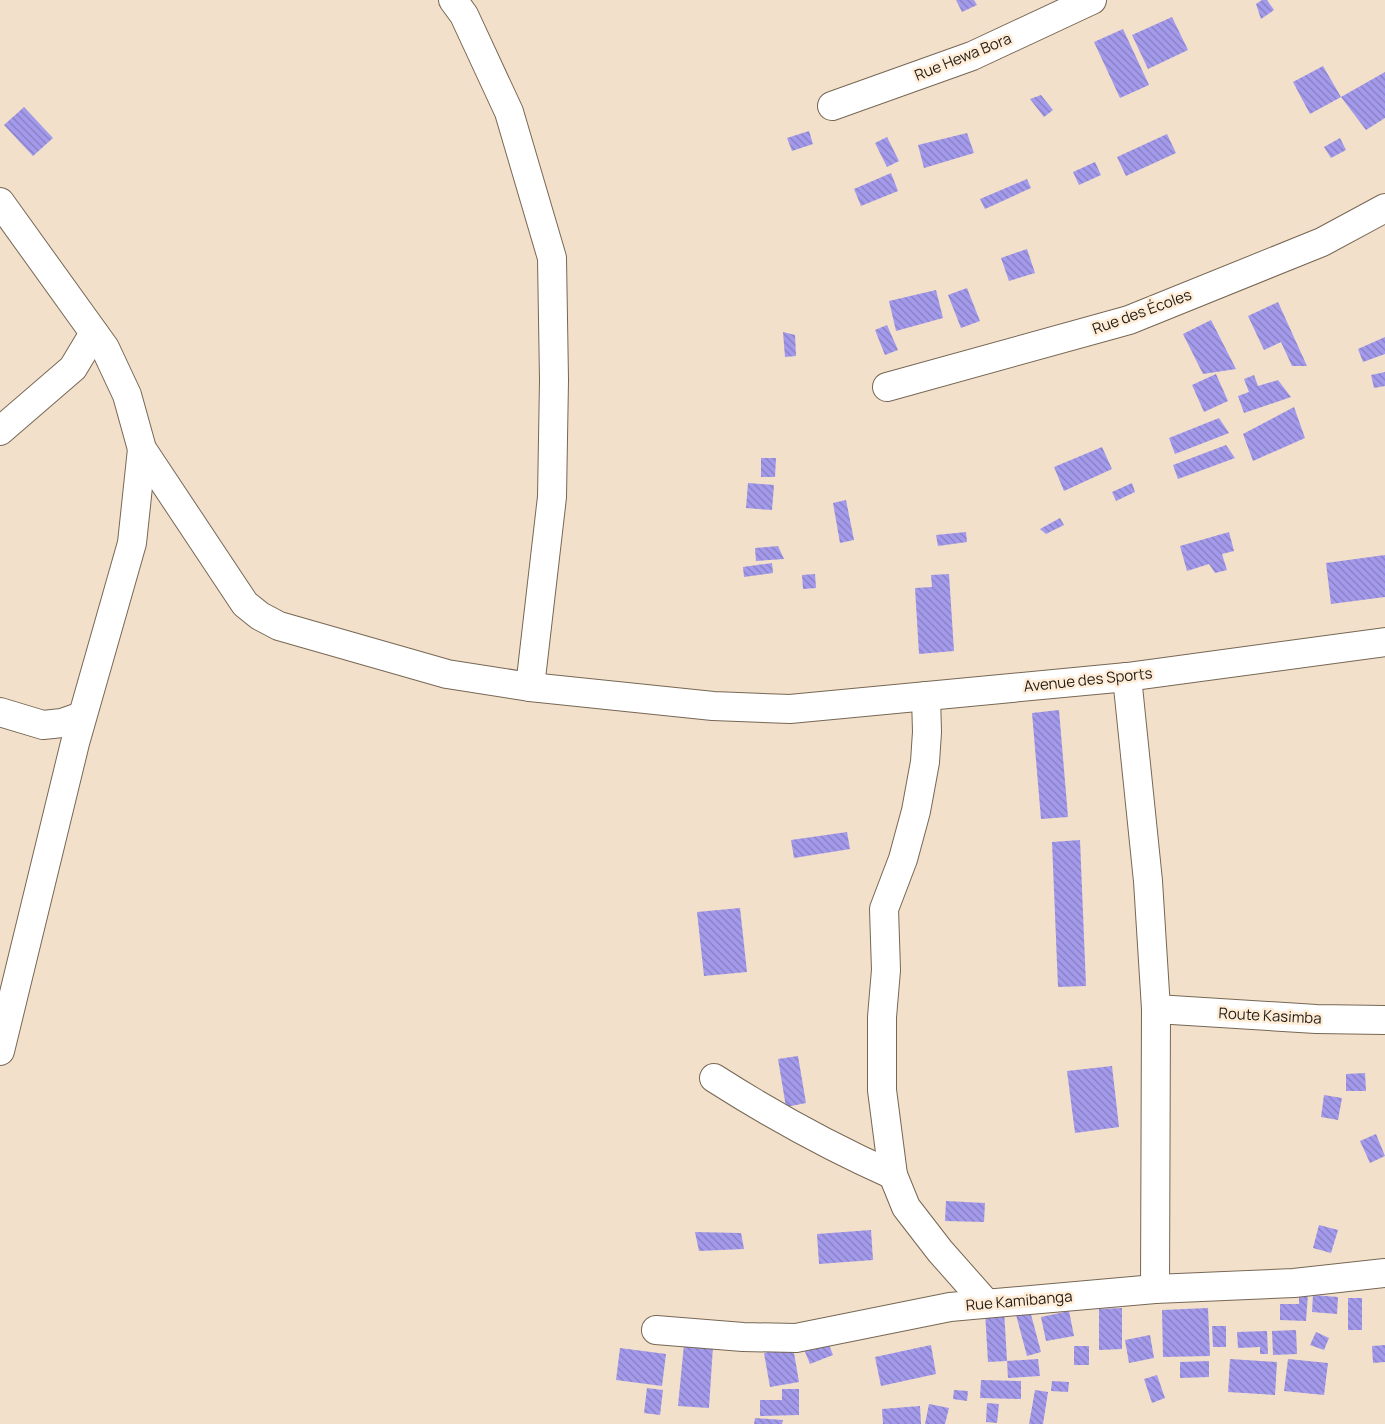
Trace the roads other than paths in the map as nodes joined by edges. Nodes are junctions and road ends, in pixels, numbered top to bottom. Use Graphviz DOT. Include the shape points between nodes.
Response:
graph roads {
  1 [pos="453,0"];
  2 [pos="1092,0"];
  3 [pos="832,106"];
  4 [pos="0,202"];
  5 [pos="1385,208"];
  6 [pos="94,332"];
  7 [pos="887,387"];
  8 [pos="0,431"];
  9 [pos="142,449"];
  10 [pos="1385,642"];
  11 [pos="1127,677"];
  12 [pos="530,687"];
  13 [pos="926,696"];
  14 [pos="0,712"];
  15 [pos="82,716"];
  16 [pos="1156,1009"];
  17 [pos="1385,1020"];
  18 [pos="0,1051"];
  19 [pos="714,1078"];
  20 [pos="893,1175"];
  21 [pos="1385,1273"];
  22 [pos="1155,1289"];
  23 [pos="986,1303"];
  24 [pos="656,1330"];
  1 -- 12 [label="street" via="464,15 509,112 552,258 552,496"];
  2 -- 3 [label="street, Rue Hewa Bora" via="972,56"];
  4 -- 6 [label="street"];
  5 -- 7 [label="street, Rue des Écoles" via="1322,242 1129,320"];
  6 -- 8 [label="street" via="73,368"];
  6 -- 9 [label="street" via="127,395"];
  9 -- 12 [label="street, Avenue des Sports" via="245,604 260,616 279,626 447,674"];
  9 -- 15 [label="street" via="132,543"];
  10 -- 11 [label="street, Avenue des Sports"];
  11 -- 13 [label="street, Avenue des Sports"];
  11 -- 16 [label="street" via="1148,881"];
  12 -- 13 [label="street, Avenue des Sports" via="713,706 790,709"];
  13 -- 20 [label="street" via="925,762 916,811 884,909 886,970 882,1090"];
  14 -- 15 [label="street" via="43,725"];
  15 -- 18 [label="street"];
  16 -- 17 [label="street, Route Kasimba"];
  16 -- 22 [label="street"];
  19 -- 20 [label="street" via="769,1113"];
  20 -- 23 [label="street" via="906,1207"];
  21 -- 22 [label="street, Rue Kamibanga" via="1294,1283"];
  22 -- 23 [label="street, Rue Kamibanga"];
  23 -- 24 [label="street, Rue Kamibanga" via="950,1307 796,1338"];
}
